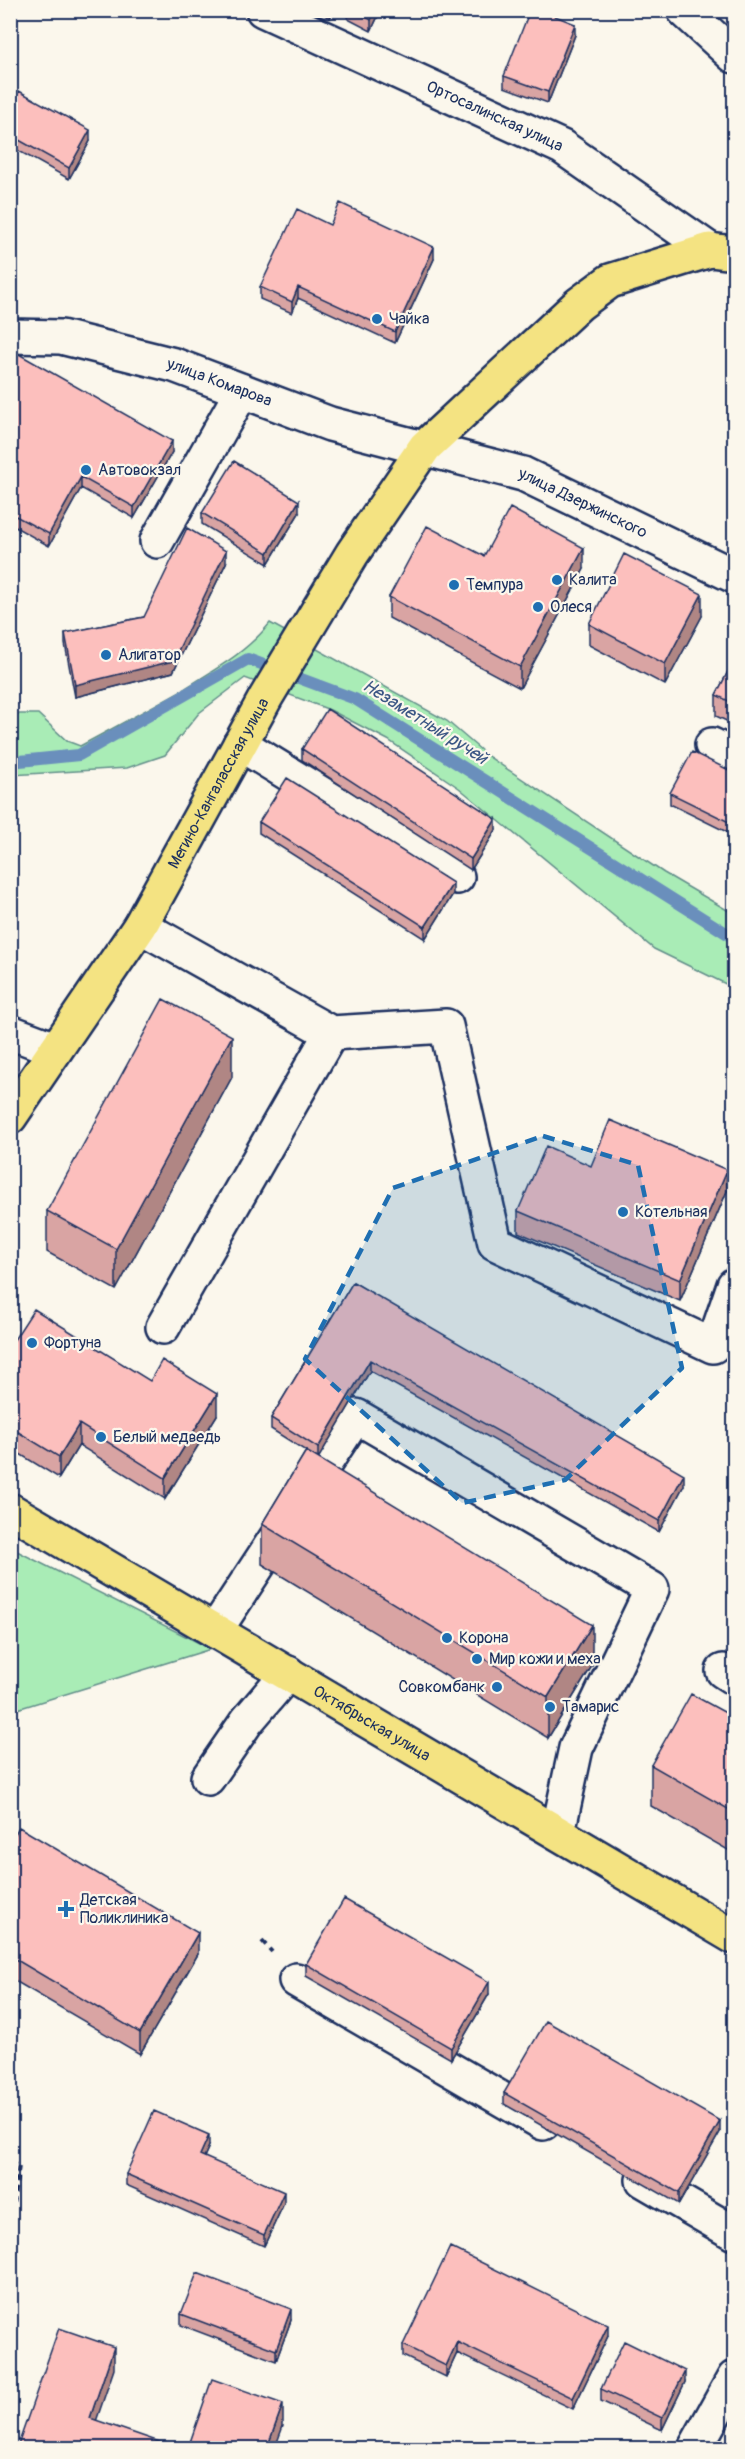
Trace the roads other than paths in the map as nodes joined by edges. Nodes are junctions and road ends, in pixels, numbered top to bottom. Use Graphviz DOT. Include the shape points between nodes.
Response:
graph roads {
  1 [pos="263,10"];
  2 [pos="684,10"];
  3 [pos="735,56"];
  4 [pos="722,251"];
  5 [pos="10,336"];
  6 [pos="242,391"];
  7 [pos="425,447"];
  8 [pos="157,542"];
  9 [pos="735,576"];
  10 [pos="240,744"];
  11 [pos="457,877"];
  12 [pos="140,926"];
  13 [pos="10,1032"];
  14 [pos="330,1033"];
  15 [pos="56,1049"];
  16 [pos="10,1117"];
  17 [pos="735,1285"];
  18 [pos="163,1327"];
  19 [pos="10,1510"];
  20 [pos="215,1631"];
  21 [pos="288,1674"];
  22 [pos="208,1778"];
  23 [pos="558,1833"];
  24 [pos="735,1937"];
  25 [pos="296,1980"];
  26 [pos="571,2139"];
  27 [pos="612,2163"];
  28 [pos="735,2233"];
  29 [pos="735,2378"];
  30 [pos="694,2448"];
  1 -- 4 [label="street, Ортосалинская улица" via="562,147"];
  2 -- 3 [label="street"];
  4 -- 7 [label="main road, Ортосалинская улица" via="610,281 579,304"];
  5 -- 6 [label="street, улица Комарова" via="61,337 174,365"];
  6 -- 7 [label="street, улица Комарова" via="330,424"];
  6 -- 8 [label="street"];
  7 -- 9 [label="street, улица Дзержинского" via="523,474"];
  7 -- 10 [label="main road, Мегино-Кангаласская улица" via="352,554"];
  10 -- 11 [label="street"];
  10 -- 12 [label="main road, Мегино-Кангаласская улица"];
  12 -- 14 [label="street"];
  12 -- 15 [label="main road, Мегино-Кангаласская улица"];
  13 -- 15 [label="street"];
  14 -- 17 [label="street" via="446,1026 495,1243 713,1346"];
  14 -- 18 [label="street"];
  15 -- 16 [label="main road, Мегино-Кангаласская улица"];
  19 -- 20 [label="main road, Октябрьская улица"];
  20 -- 21 [label="main road, Октябрьская улица"];
  20 -- 23 [label="street" via="356,1416 652,1589 576,1748"];
  21 -- 22 [label="street" via="247,1721"];
  21 -- 23 [label="main road, Октябрьская улица"];
  23 -- 24 [label="main road, Октябрьская улица"];
  25 -- 26 [label="street"];
  27 -- 28 [label="street"];
  29 -- 30 [label="street"];
}
